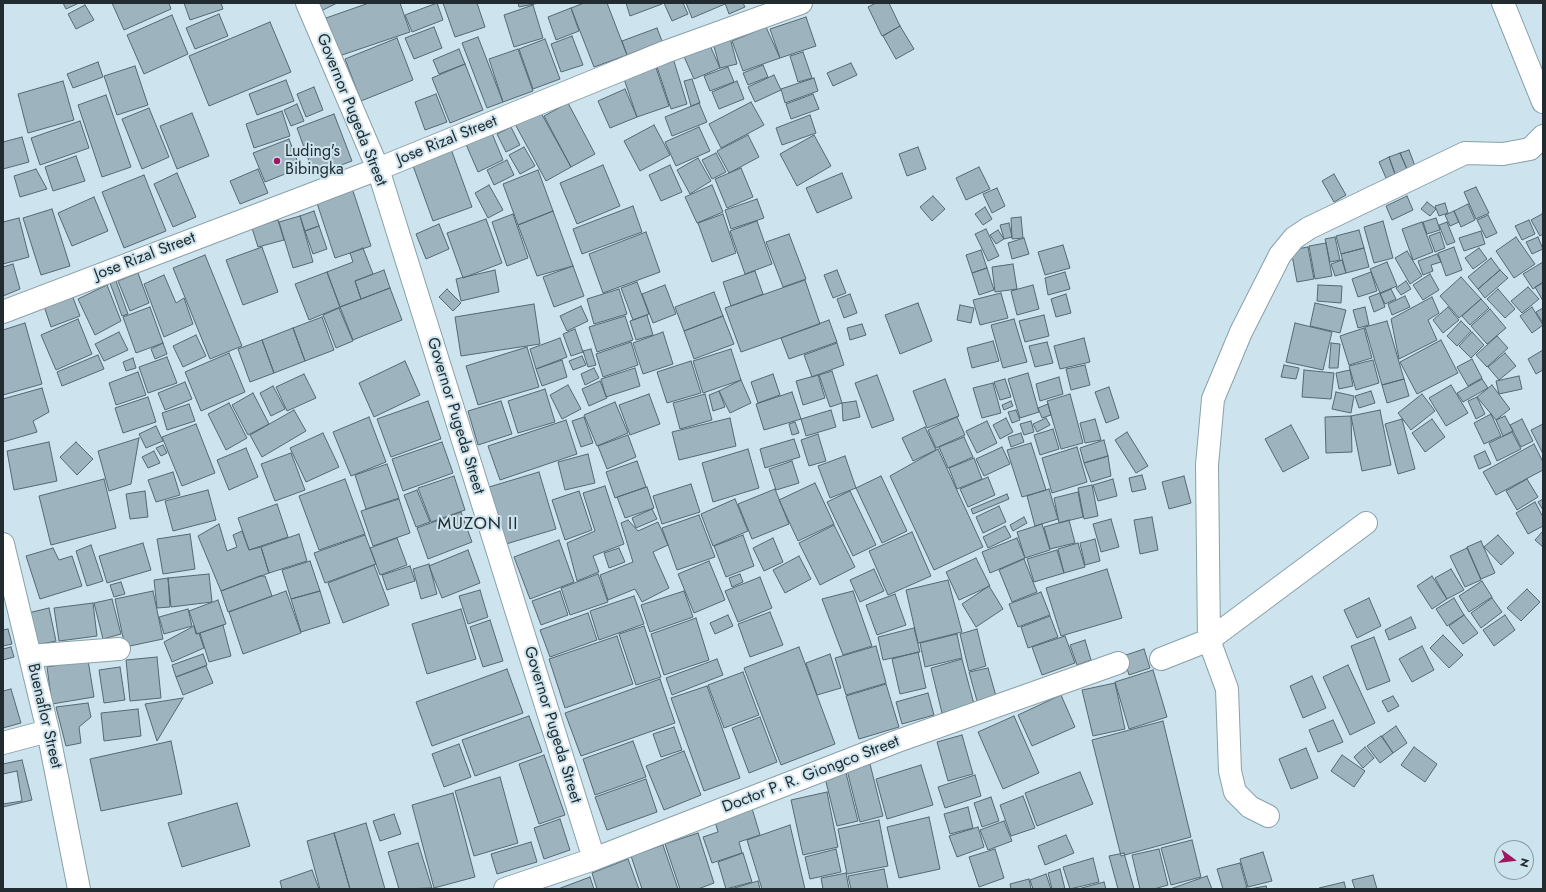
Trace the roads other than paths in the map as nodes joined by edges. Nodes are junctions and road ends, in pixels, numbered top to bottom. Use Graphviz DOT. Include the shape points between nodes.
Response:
graph roads {
  1 [pos="307,3"];
  2 [pos="801,3"];
  3 [pos="1503,3"];
  4 [pos="1543,102"];
  5 [pos="1543,136"];
  6 [pos="378,169"];
  7 [pos="3,312"];
  8 [pos="1366,523"];
  9 [pos="3,544"];
  10 [pos="1209,640"];
  11 [pos="119,649"];
  12 [pos="30,656"];
  13 [pos="1161,659"];
  14 [pos="1118,663"];
  15 [pos="48,731"];
  16 [pos="3,743"];
  17 [pos="1268,816"];
  18 [pos="594,859"];
  19 [pos="553,881"];
  20 [pos="80,889"];
  21 [pos="505,889"];
  1 -- 6 [label="street, Governor Pugeda Street"];
  2 -- 6 [label="street, Jose Rizal Street" via="664,52"];
  3 -- 4 [label="street"];
  5 -- 10 [label="street" via="1530,149 1503,154 1465,153 1309,228 1294,238 1280,255 1240,332 1213,399 1206,465"];
  6 -- 7 [label="street, Jose Rizal Street"];
  6 -- 18 [label="street, Governor Pugeda Street"];
  8 -- 10 [label="street"];
  9 -- 12 [label="street, Buenaflor Street"];
  10 -- 13 [label="street"];
  10 -- 17 [label="street" via="1227,689 1230,771 1235,792 1250,807"];
  11 -- 12 [label="street"];
  12 -- 15 [label="street, Buenaflor Street"];
  14 -- 18 [label="street, Doctor P. R. Giongco Street" via="895,742"];
  15 -- 16 [label="street"];
  15 -- 20 [label="street, Buenaflor Street"];
  18 -- 19 [label="street, Doctor P. R. Giongco Street"];
  19 -- 21 [label="street, Doctor P. R. Giongco Street"];
}
